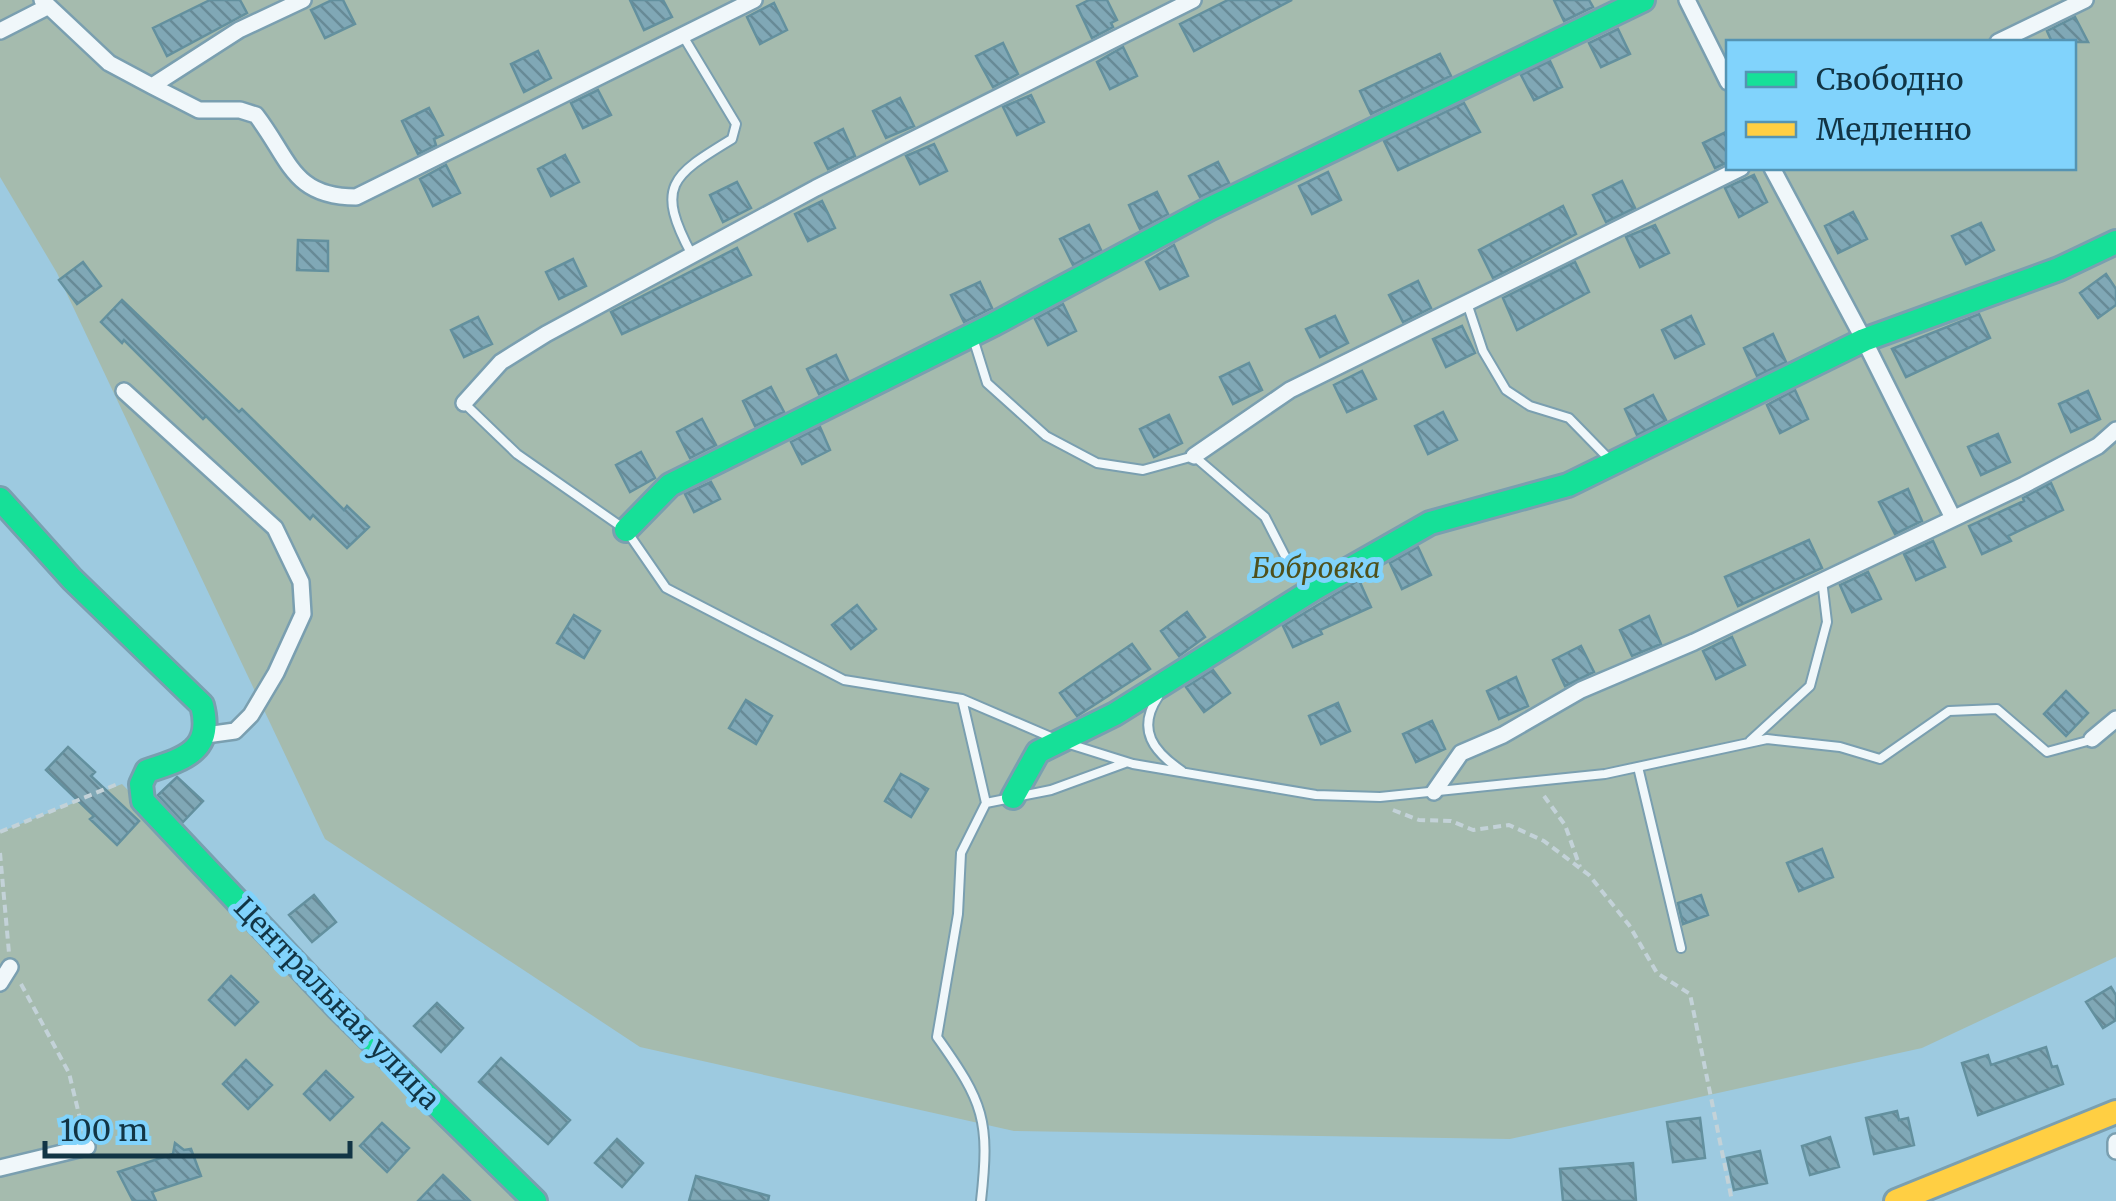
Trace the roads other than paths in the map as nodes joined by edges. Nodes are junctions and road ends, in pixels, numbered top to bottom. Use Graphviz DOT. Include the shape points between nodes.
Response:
graph roads {
  1 [pos="303,0"];
  2 [pos="754,0"];
  3 [pos="1193,0"];
  4 [pos="1642,0"];
  5 [pos="1687,0"];
  6 [pos="2085,0"];
  7 [pos="44,4"];
  8 [pos="0,31"];
  9 [pos="683,36"];
  10 [pos="2002,40"];
  11 [pos="1726,78"];
  12 [pos="152,86"];
  13 [pos="1737,170"];
  14 [pos="1773,170"];
  15 [pos="2116,242"];
  16 [pos="692,255"];
  17 [pos="1467,303"];
  18 [pos="972,334"];
  19 [pos="1864,340"];
  20 [pos="124,391"];
  21 [pos="464,403"];
  22 [pos="2116,430"];
  23 [pos="1194,456"];
  24 [pos="1613,463"];
  25 [pos="0,499"];
  26 [pos="1953,518"];
  27 [pos="626,530"];
  28 [pos="1822,580"];
  29 [pos="1314,588"];
  30 [pos="1173,677"];
  31 [pos="962,699"];
  32 [pos="2116,719"];
  33 [pos="206,736"];
  34 [pos="2092,740"];
  35 [pos="1060,742"];
  36 [pos="1748,743"];
  37 [pos="1127,762"];
  38 [pos="1638,767"];
  39 [pos="1184,772"];
  40 [pos="1434,792"];
  41 [pos="1013,797"];
  42 [pos="986,802"];
  43 [pos="1681,948"];
  44 [pos="10,967"];
  45 [pos="0,983"];
  46 [pos="2116,1112"];
  47 [pos="2116,1142"];
  48 [pos="87,1147"];
  49 [pos="2116,1151"];
  50 [pos="0,1168"];
  51 [pos="535,1201"];
  52 [pos="981,1201"];
  53 [pos="1896,1201"];
  1 -- 12 [label="street" via="239,30"];
  2 -- 9 [label="street"];
  3 -- 16 [label="street"];
  4 -- 18 [label="street" via="1210,209"];
  5 -- 11 [label="street"];
  6 -- 10 [label="street"];
  7 -- 8 [label="street"];
  7 -- 12 [label="street" via="109,63"];
  9 -- 12 [label="street" via="356,197 329,197 308,187 256,114 199,110"];
  9 -- 16 [label="lane" via="736,124 732,138 686,168 671,195 675,224"];
  13 -- 17 [label="street"];
  14 -- 19 [label="street"];
  15 -- 19 [label="street" via="2059,270"];
  16 -- 21 [label="street" via="500,362"];
  17 -- 23 [label="street" via="1290,390"];
  17 -- 24 [label="lane" via="1506,390 1568,418"];
  18 -- 23 [label="lane" via="987,383 1046,436 1097,463 1143,470"];
  18 -- 27 [label="street" via="670,484"];
  19 -- 24 [label="street"];
  19 -- 26 [label="street"];
  20 -- 33 [label="street" via="275,528 301,582 302,614 251,715 235,731"];
  21 -- 27 [label="lane" via="517,454"];
  22 -- 26 [label="street" via="2069,462"];
  23 -- 29 [label="lane" via="1265,517 1285,556"];
  24 -- 29 [label="street" via="1568,485 1430,523"];
  25 -- 33 [label="street" via="202,706"];
  26 -- 28 [label="street"];
  27 -- 31 [label="lane" via="666,588 844,680"];
  28 -- 36 [label="lane" via="1828,622 1810,686"];
  28 -- 40 [label="street" via="1581,690 1461,754"];
  29 -- 30 [label="street"];
  30 -- 35 [label="street"];
  30 -- 39 [label="lane" via="1154,703 1148,735 1159,756"];
  31 -- 35 [label="lane"];
  31 -- 42 [label="lane"];
  32 -- 34 [label="street"];
  33 -- 51 [label="street, Центральная улица" via="180,760 148,772 143,801 337,1007"];
  34 -- 36 [label="lane" via="2048,752 1998,709 1949,711 1880,759 1840,747"];
  35 -- 37 [label="lane"];
  35 -- 41 [label="street" via="1038,752"];
  36 -- 38 [label="lane"];
  37 -- 39 [label="lane"];
  37 -- 41 [label="lane"];
  38 -- 40 [label="lane"];
  38 -- 43 [label="lane"];
  39 -- 40 [label="lane" via="1316,795"];
  41 -- 42 [label="lane"];
  42 -- 52 [label="lane" via="961,853 938,1037 971,1084 987,1132"];
  44 -- 45 [label="street"];
  46 -- 53 [label="street"];
  47 -- 49 [label="street"];
  48 -- 50 [label="street"];
}
